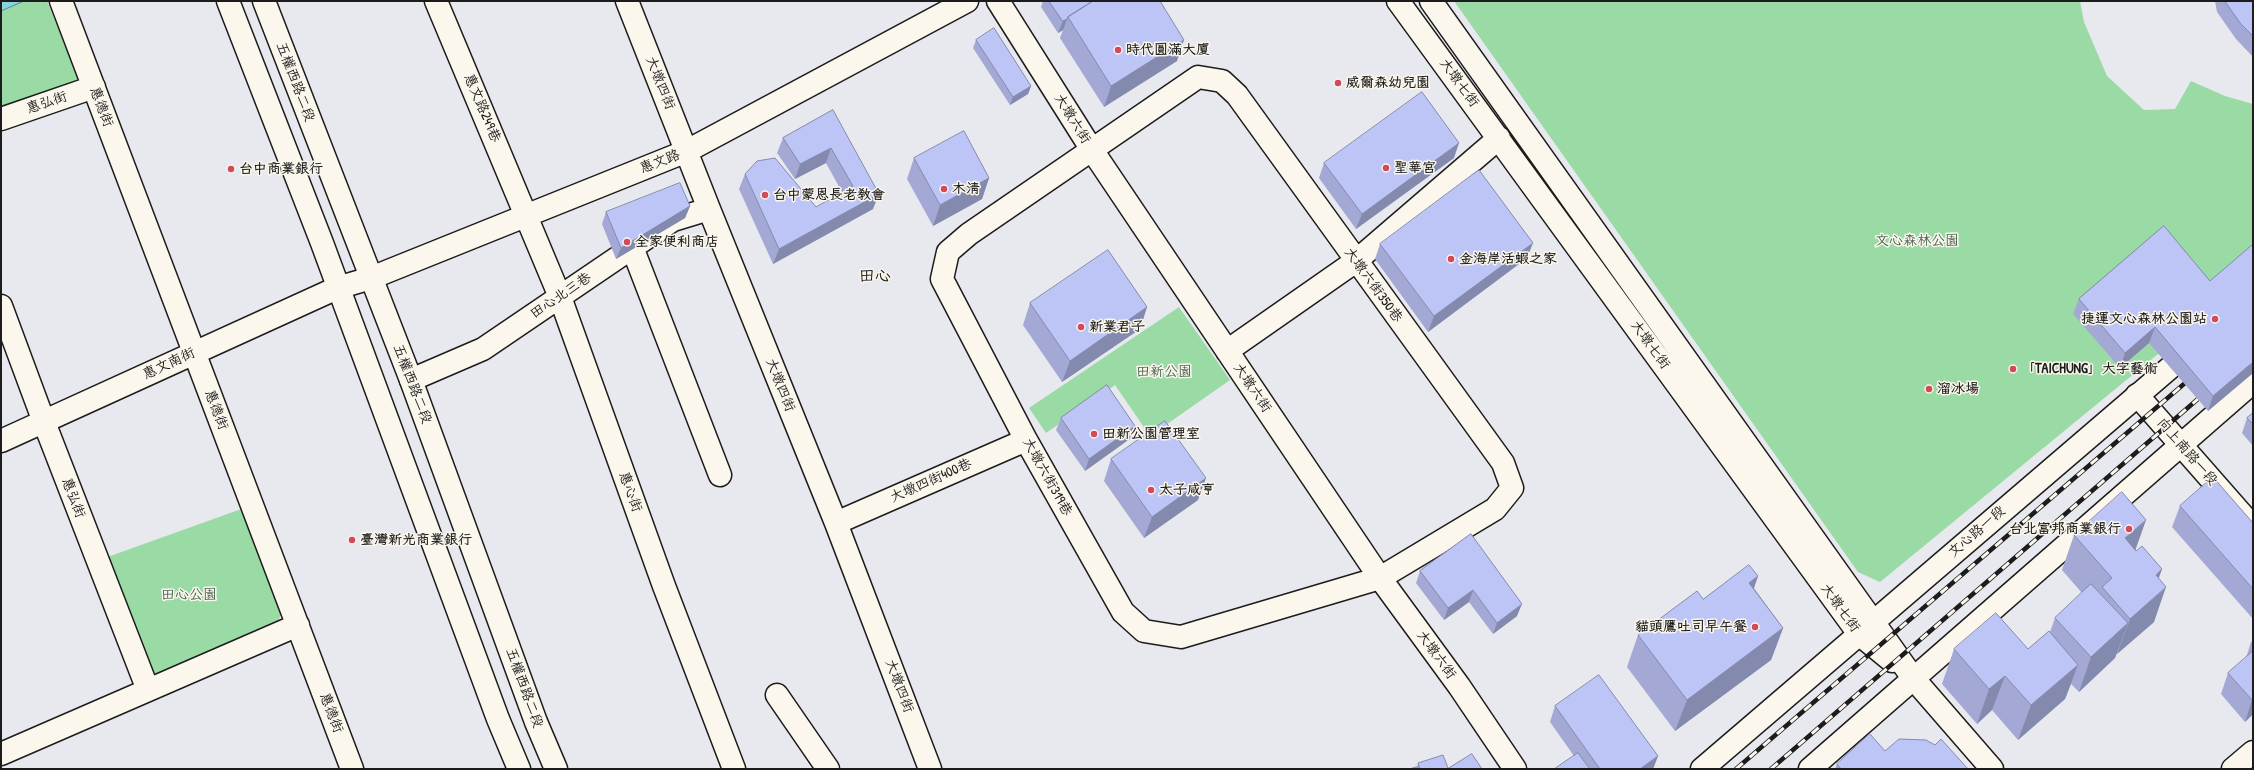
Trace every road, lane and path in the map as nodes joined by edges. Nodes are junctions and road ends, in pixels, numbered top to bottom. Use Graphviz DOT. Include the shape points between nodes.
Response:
graph roads {
  1 [pos="61,1"];
  2 [pos="228,1"];
  3 [pos="264,1"];
  4 [pos="436,1"];
  5 [pos="628,1"];
  6 [pos="967,1"];
  7 [pos="998,1"];
  8 [pos="1398,1"];
  9 [pos="1431,1"];
  10 [pos="94,87"];
  11 [pos="1,119"];
  12 [pos="1499,138"];
  13 [pos="1092,150"];
  14 [pos="687,151"];
  15 [pos="708,209"];
  16 [pos="527,214"];
  17 [pos="632,247"];
  18 [pos="1356,261"];
  19 [pos="371,278"];
  20 [pos="338,288"];
  21 [pos="560,297"];
  22 [pos="1,306"];
  23 [pos="2207,336"];
  24 [pos="1227,351"];
  25 [pos="194,352"];
  26 [pos="411,380"];
  27 [pos="2253,382"];
  28 [pos="2137,395"];
  29 [pos="44,422"];
  30 [pos="1026,440"];
  31 [pos="1,441"];
  32 [pos="2180,444"];
  33 [pos="720,475"];
  34 [pos="836,523"];
  35 [pos="2253,527"];
  36 [pos="1380,578"];
  37 [pos="298,625"];
  38 [pos="1866,628"];
  39 [pos="1913,678"];
  40 [pos="148,690"];
  41 [pos="777,695"];
  42 [pos="2253,752"];
  43 [pos="1,754"];
  44 [pos="349,768"];
  45 [pos="519,769"];
  46 [pos="556,769"];
  47 [pos="734,769"];
  48 [pos="828,769"];
  49 [pos="930,769"];
  50 [pos="1515,769"];
  51 [pos="1702,769"];
  52 [pos="1810,769"];
  53 [pos="1992,769"];
  54 [pos="2233,769"];
  1 -- 10 [label="street, 惠德街"];
  2 -- 20 [label="street"];
  3 -- 19 [label="street, 五權西路二段"];
  4 -- 16 [label="street, 惠文路249巷"];
  5 -- 14 [label="street, 大墩四街"];
  6 -- 14 [label="street, 惠文路"];
  7 -- 13 [label="street, 大墩六街"];
  8 -- 12 [label="street, 大墩七街"];
  9 -- 38 [label="street, 大墩七街"];
  10 -- 11 [label="street, 惠弘街"];
  10 -- 25 [label="street, 惠德街"];
  12 -- 18 [label="street"];
  12 -- 38 [label="street, 大墩七街"];
  13 -- 18 [label="street, 大墩六街350巷" via="1198,77 1222,81 1237,95"];
  13 -- 24 [label="street, 大墩六街"];
  13 -- 30 [label="street, 大墩六街319巷" via="969,234 948,252 942,279"];
  14 -- 15 [label="street, 大墩四街"];
  14 -- 16 [label="street, 惠文路"];
  15 -- 17 [label="street, 田心北三巷" via="673,220"];
  15 -- 34 [label="street, 大墩四街"];
  16 -- 19 [label="street, 惠文路"];
  16 -- 21 [label="street, 惠心街"];
  17 -- 21 [label="street, 田心北三巷"];
  17 -- 33 [label="street"];
  18 -- 24 [label="street"];
  18 -- 36 [label="street, 大墩六街350巷" via="1503,463 1512,488 1495,509"];
  19 -- 20 [label="street, 惠文路"];
  19 -- 26 [label="street, 五權西路二段"];
  20 -- 25 [label="street, 惠文南街"];
  20 -- 45 [label="street" via="498,720"];
  21 -- 26 [label="street, 田心北三巷" via="483,349"];
  21 -- 47 [label="street, 惠心街" via="664,586"];
  22 -- 29 [label="street, 惠弘街"];
  23 -- 28 [label="street, 文心路一段"];
  24 -- 36 [label="street, 大墩六街"];
  25 -- 29 [label="street, 惠文南街"];
  25 -- 37 [label="street, 惠德街"];
  26 -- 46 [label="street, 五權西路二段" via="536,722"];
  27 -- 32 [label="street"];
  28 -- 32 [label="street, 向上南路一段"];
  28 -- 38 [label="street, 文心路一段"];
  29 -- 31 [label="street, 惠文南街"];
  29 -- 40 [label="street, 惠弘街"];
  30 -- 34 [label="street, 大墩四街400巷"];
  30 -- 36 [label="street, 大墩六街319巷" via="1123,612 1144,631 1181,637"];
  32 -- 35 [label="street, 向上南路一段"];
  32 -- 39 [label="street"];
  34 -- 49 [label="street, 大墩四街"];
  36 -- 50 [label="street, 大墩六街" via="1459,686"];
  37 -- 40 [label="street"];
  37 -- 44 [label="street, 惠德街"];
  38 -- 39 [label="street, 大墩七街"];
  38 -- 51 [label="street, 文心路一段"];
  39 -- 52 [label="street"];
  39 -- 53 [label="street, 大墩七街"];
  40 -- 43 [label="street"];
  41 -- 48 [label="street"];
  42 -- 54 [label="street"];
}
